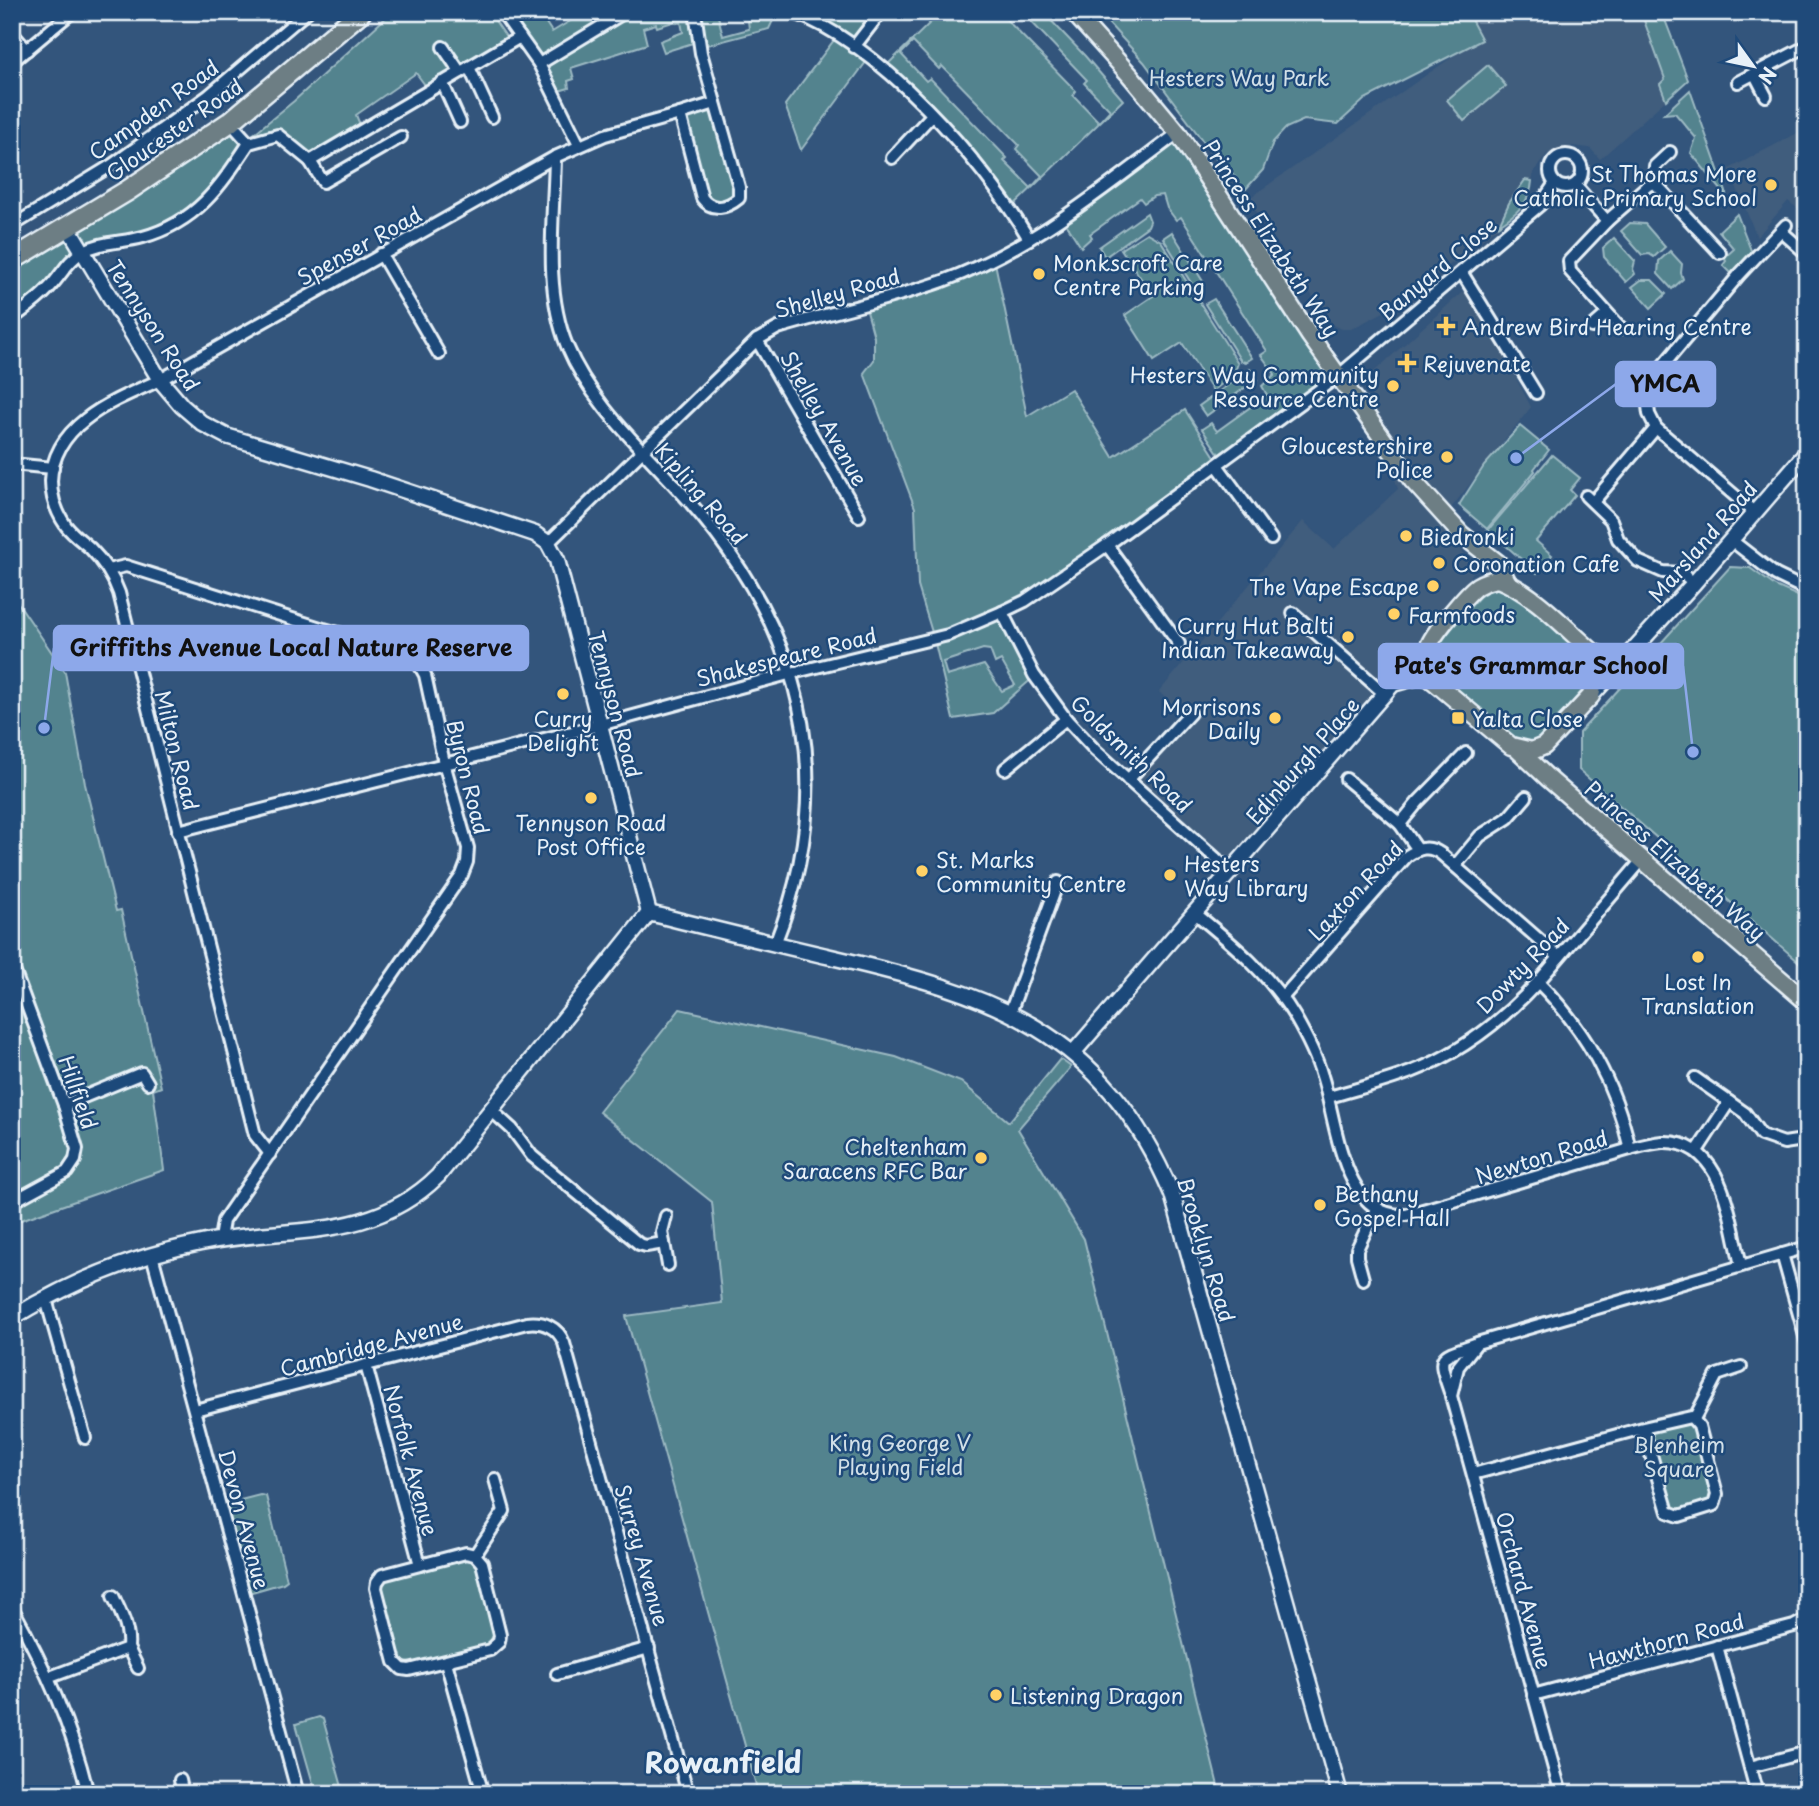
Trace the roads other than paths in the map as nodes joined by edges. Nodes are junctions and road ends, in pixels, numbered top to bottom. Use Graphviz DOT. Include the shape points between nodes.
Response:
graph roads {
  1 [pos="72,12"];
  2 [pos="307,12"];
  3 [pos="502,12"];
  4 [pos="625,12"];
  5 [pos="695,12"];
  6 [pos="792,12"];
  7 [pos="881,12"];
  8 [pos="1073,12"];
  9 [pos="357,15"];
  10 [pos="12,33"];
  11 [pos="520,37"];
  12 [pos="1807,46"];
  13 [pos="443,47"];
  14 [pos="854,47"];
  15 [pos="27,50"];
  16 [pos="12,62"];
  17 [pos="539,64"];
  18 [pos="464,69"];
  19 [pos="1754,73"];
  20 [pos="442,82"];
  21 [pos="1738,82"];
  22 [pos="1766,96"];
  23 [pos="715,103"];
  24 [pos="680,114"];
  25 [pos="932,116"];
  26 [pos="492,117"];
  27 [pos="460,121"];
  28 [pos="230,122"];
  29 [pos="1178,133"];
  30 [pos="401,137"];
  31 [pos="249,144"];
  32 [pos="579,145"];
  33 [pos="1670,152"];
  34 [pos="555,157"];
  35 [pos="892,158"];
  36 [pos="310,161"];
  37 [pos="1555,183"];
  38 [pos="1654,183"];
  39 [pos="1576,185"];
  40 [pos="1607,221"];
  41 [pos="12,226"];
  42 [pos="68,227"];
  43 [pos="1029,239"];
  44 [pos="82,252"];
  45 [pos="1720,253"];
  46 [pos="380,254"];
  47 [pos="1807,254"];
  48 [pos="12,260"];
  49 [pos="1462,273"];
  50 [pos="1607,314"];
  51 [pos="12,319"];
  52 [pos="1592,327"];
  53 [pos="1621,328"];
  54 [pos="757,340"];
  55 [pos="439,354"];
  56 [pos="1339,376"];
  57 [pos="160,380"];
  58 [pos="1536,393"];
  59 [pos="1656,428"];
  60 [pos="642,452"];
  61 [pos="1807,452"];
  62 [pos="12,464"];
  63 [pos="1217,465"];
  64 [pos="53,468"];
  65 [pos="1754,512"];
  66 [pos="859,516"];
  67 [pos="1271,539"];
  68 [pos="1731,540"];
  69 [pos="548,544"];
  70 [pos="1107,545"];
  71 [pos="1486,554"];
  72 [pos="108,570"];
  73 [pos="1508,583"];
  74 [pos="1694,583"];
  75 [pos="1474,588"];
  76 [pos="1807,590"];
  77 [pos="1002,612"];
  78 [pos="1293,613"];
  79 [pos="1178,644"];
  80 [pos="1429,647"];
  81 [pos="1592,652"];
  82 [pos="1628,656"];
  83 [pos="792,673"];
  84 [pos="1432,679"];
  85 [pos="1396,683"];
  86 [pos="1386,695"];
  87 [pos="1591,696"];
  88 [pos="1190,713"];
  89 [pos="1066,719"];
  90 [pos="600,725"];
  91 [pos="1544,746"];
  92 [pos="1518,750"];
  93 [pos="1466,753"];
  94 [pos="444,763"];
  95 [pos="1005,769"];
  96 [pos="1346,779"];
  97 [pos="1549,779"];
  98 [pos="1128,780"];
  99 [pos="1526,797"];
  100 [pos="1400,824"];
  101 [pos="178,831"];
  102 [pos="1418,850"];
  103 [pos="1643,859"];
  104 [pos="1455,866"];
  105 [pos="1231,873"];
  106 [pos="1058,882"];
  107 [pos="649,913"];
  108 [pos="1195,913"];
  109 [pos="775,944"];
  110 [pos="1559,957"];
  111 [pos="12,965"];
  112 [pos="1538,982"];
  113 [pos="1282,998"];
  114 [pos="1807,1002"];
  115 [pos="1010,1013"];
  116 [pos="1073,1053"];
  117 [pos="1696,1078"];
  118 [pos="148,1083"];
  119 [pos="1329,1097"];
  120 [pos="1729,1102"];
  121 [pos="64,1105"];
  122 [pos="491,1110"];
  123 [pos="1797,1141"];
  124 [pos="1630,1149"];
  125 [pos="1696,1151"];
  126 [pos="270,1154"];
  127 [pos="12,1202"];
  128 [pos="1377,1207"];
  129 [pos="666,1216"];
  130 [pos="220,1239"];
  131 [pos="664,1243"];
  132 [pos="1807,1247"];
  133 [pos="1782,1254"];
  134 [pos="152,1255"];
  135 [pos="668,1265"];
  136 [pos="1741,1265"];
  137 [pos="1363,1279"];
  138 [pos="46,1299"];
  139 [pos="12,1318"];
  140 [pos="555,1330"];
  141 [pos="1477,1343"];
  142 [pos="1807,1343"];
  143 [pos="366,1365"];
  144 [pos="1741,1367"];
  145 [pos="1451,1396"];
  146 [pos="195,1410"];
  147 [pos="1694,1419"];
  148 [pos="1643,1428"];
  149 [pos="85,1438"];
  150 [pos="1473,1474"];
  151 [pos="495,1479"];
  152 [pos="475,1555"];
  153 [pos="420,1564"];
  154 [pos="113,1596"];
  155 [pos="12,1607"];
  156 [pos="1807,1619"];
  157 [pos="1717,1646"];
  158 [pos="128,1648"];
  159 [pos="649,1648"];
  160 [pos="446,1662"];
  161 [pos="138,1668"];
  162 [pos="557,1674"];
  163 [pos="50,1677"];
  164 [pos="1533,1695"];
  165 [pos="1807,1752"];
  166 [pos="1750,1767"];
  167 [pos="180,1780"];
  168 [pos="88,1794"];
  169 [pos="183,1794"];
  170 [pos="298,1794"];
  171 [pos="483,1794"];
  172 [pos="688,1794"];
  173 [pos="1340,1794"];
  174 [pos="1561,1794"];
  175 [pos="1757,1794"];
  1 -- 15 [label="street"];
  2 -- 41 [label="street, Campden Road" via="208,96 112,165"];
  3 -- 11 [label="street"];
  4 -- 17 [label="street"];
  5 -- 23 [label="street"];
  6 -- 14 [label="street"];
  7 -- 14 [label="street"];
  8 -- 29 [label="main road, Princess Elizabeth Way"];
  9 -- 28 [label="highway, Gloucester Road"];
  10 -- 15 [label="street"];
  11 -- 17 [label="street"];
  11 -- 18 [label="street"];
  12 -- 19 [label="street"];
  13 -- 18 [label="street"];
  14 -- 25 [label="street"];
  15 -- 16 [label="street"];
  17 -- 32 [label="street"];
  18 -- 20 [label="street"];
  18 -- 26 [label="street"];
  19 -- 21 [label="street"];
  19 -- 22 [label="street"];
  20 -- 27 [label="street"];
  20 -- 36 [label="street"];
  23 -- 24 [label="street, Spenser Road"];
  23 -- 24 [label="street" via="739,187 739,198 732,203 715,208 702,198"];
  24 -- 32 [label="street, Spenser Road"];
  25 -- 35 [label="street"];
  25 -- 43 [label="street" via="988,177"];
  28 -- 31 [label="street"];
  28 -- 42 [label="highway, Gloucester Road"];
  29 -- 43 [label="street, Shelley Road" via="1068,216"];
  29 -- 56 [label="main road, Princess Elizabeth Way"];
  30 -- 36 [label="street" via="323,181"];
  31 -- 36 [label="street" via="278,135"];
  31 -- 44 [label="street" via="219,187 181,221 155,233 105,242"];
  32 -- 34 [label="street, Spenser Road"];
  33 -- 38 [label="street" via="1655,166"];
  34 -- 46 [label="street, Spenser Road"];
  34 -- 60 [label="street, Kipling Road" via="552,276 560,327 582,376"];
  37 -- 39 [label="street"];
  37 -- 39 [label="street" via="1551,165 1566,155 1577,160 1581,169"];
  37 -- 49 [label="street, Banyard Close" via="1540,205"];
  38 -- 40 [label="street"];
  38 -- 45 [label="street"];
  39 -- 40 [label="street"];
  40 -- 50 [label="street" via="1573,254 1568,265"];
  42 -- 44 [label="street, Tennyson Road"];
  42 -- 48 [label="highway, Gloucester Road"];
  43 -- 54 [label="street, Shelley Road" via="942,281 778,328"];
  44 -- 51 [label="street"];
  44 -- 57 [label="street, Tennyson Road"];
  46 -- 55 [label="street"];
  46 -- 57 [label="street, Spenser Road"];
  47 -- 59 [label="street" via="1784,228 1739,275 1655,375 1647,398 1648,414"];
  49 -- 56 [label="street, Banyard Close"];
  49 -- 58 [label="street"];
  50 -- 52 [label="street"];
  50 -- 53 [label="street"];
  54 -- 60 [label="street, Shelley Road"];
  54 -- 66 [label="street, Shelley Avenue"];
  56 -- 63 [label="street, Shakespeare Road"];
  56 -- 71 [label="main road, Princess Elizabeth Way" via="1412,480 1440,513"];
  57 -- 64 [label="street, Milton Road" via="78,425 64,440"];
  57 -- 69 [label="street, Tennyson Road" via="182,406 216,432 535,534"];
  59 -- 65 [label="street"];
  59 -- 74 [label="street" via="1590,499 1611,520 1618,539 1638,561 1663,572 1682,573"];
  60 -- 69 [label="street, Shelley Road"];
  60 -- 83 [label="street, Kipling Road" via="704,519 741,569"];
  61 -- 65 [label="street, Marsland Road"];
  62 -- 64 [label="street"];
  63 -- 67 [label="street"];
  63 -- 70 [label="street, Shakespeare Road"];
  64 -- 72 [label="street, Milton Road" via="51,487 59,515"];
  65 -- 68 [label="street, Marsland Road"];
  68 -- 74 [label="street, Marsland Road"];
  68 -- 76 [label="street" via="1776,575"];
  69 -- 90 [label="street, Tennyson Road" via="557,560"];
  70 -- 77 [label="street, Shakespeare Road"];
  70 -- 79 [label="street"];
  71 -- 73 [label="main road, Princess Elizabeth Way" via="1498,563"];
  71 -- 75 [label="main road"];
  72 -- 94 [label="street, Byron Road" via="126,566 409,654 425,675"];
  72 -- 101 [label="street, Milton Road" via="119,593"];
  73 -- 75 [label="main road" via="1497,579"];
  73 -- 81 [label="main road"];
  74 -- 82 [label="street, Marsland Road"];
  75 -- 80 [label="main road"];
  77 -- 83 [label="street, Shakespeare Road" via="948,635"];
  77 -- 89 [label="street, Goldsmith Road" via="1030,668"];
  78 -- 86 [label="street"];
  80 -- 84 [label="main road"];
  80 -- 85 [label="street, Edinburgh Place"];
  81 -- 82 [label="street" via="1614,658"];
  81 -- 87 [label="main road" via="1597,668"];
  82 -- 87 [label="street, Marsland Road"];
  83 -- 90 [label="street, Shakespeare Road"];
  83 -- 109 [label="street, Kipling Road" via="806,752 807,805 797,876"];
  84 -- 85 [label="street" via="1421,676"];
  84 -- 92 [label="main road"];
  85 -- 86 [label="street, Edinburgh Place"];
  86 -- 105 [label="street, Edinburgh Place"];
  87 -- 91 [label="main road"];
  88 -- 98 [label="street"];
  89 -- 95 [label="street"];
  89 -- 98 [label="street, Goldsmith Road"];
  90 -- 94 [label="street, Shakespeare Road"];
  90 -- 107 [label="street, Tennyson Road"];
  91 -- 92 [label="main road"];
  91 -- 97 [label="main road"];
  92 -- 97 [label="main road, Princess Elizabeth Way"];
  93 -- 100 [label="street"];
  94 -- 101 [label="street, Shakespeare Road"];
  94 -- 126 [label="street, Byron Road" via="468,848 465,869"];
  96 -- 100 [label="street"];
  97 -- 103 [label="main road, Princess Elizabeth Way"];
  98 -- 105 [label="street, Goldsmith Road"];
  99 -- 104 [label="street" via="1508,818 1480,836"];
  100 -- 102 [label="street"];
  101 -- 126 [label="street, Milton Road" via="255,1135"];
  102 -- 104 [label="street, Laxton Road" via="1437,851"];
  102 -- 113 [label="street, Laxton Road" via="1407,856"];
  103 -- 110 [label="street, Dowty Road"];
  103 -- 114 [label="main road, Princess Elizabeth Way"];
  104 -- 110 [label="street, Laxton Road"];
  105 -- 108 [label="street, Edinburgh Place"];
  106 -- 115 [label="street"];
  107 -- 109 [label="street, Brooklyn Road"];
  107 -- 122 [label="street"];
  108 -- 113 [label="street" via="1249,960"];
  108 -- 116 [label="street, Edinburgh Place"];
  109 -- 115 [label="street, Brooklyn Road" via="931,981"];
  110 -- 112 [label="street, Dowty Road"];
  111 -- 121 [label="street, Hillfield"];
  112 -- 119 [label="street, Dowty Road" via="1501,1019 1444,1057 1409,1073"];
  112 -- 124 [label="street" via="1580,1030 1602,1066"];
  113 -- 119 [label="street" via="1315,1055"];
  115 -- 116 [label="street, Brooklyn Road"];
  116 -- 173 [label="street, Brooklyn Road" via="1128,1113 1172,1194"];
  117 -- 120 [label="street"];
  118 -- 121 [label="street" via="142,1073"];
  119 -- 128 [label="street" via="1348,1172 1362,1196"];
  120 -- 123 [label="street" via="1749,1116 1761,1135 1784,1143"];
  120 -- 125 [label="street"];
  121 -- 127 [label="street, Hillfield" via="76,1144 73,1165"];
  122 -- 130 [label="street" via="438,1176 390,1212 348,1225"];
  122 -- 131 [label="street" via="513,1129 532,1156 639,1244"];
  124 -- 125 [label="street, Newton Road" via="1671,1142"];
  124 -- 128 [label="street, Newton Road" via="1406,1215"];
  125 -- 136 [label="street" via="1720,1182"];
  126 -- 130 [label="street, Byron Road" via="222,1221"];
  128 -- 137 [label="street" via="1357,1249"];
  129 -- 131 [label="street"];
  130 -- 134 [label="street"];
  131 -- 135 [label="street"];
  132 -- 133 [label="street, Orchard Avenue"];
  133 -- 136 [label="street, Orchard Avenue"];
  133 -- 142 [label="street"];
  134 -- 138 [label="street"];
  134 -- 146 [label="street, Devon Avenue"];
  136 -- 141 [label="street, Orchard Avenue"];
  138 -- 139 [label="street"];
  138 -- 149 [label="street"];
  140 -- 143 [label="street, Cambridge Avenue" via="539,1322 527,1323"];
  140 -- 159 [label="street, Surrey Avenue" via="564,1343"];
  141 -- 145 [label="street" via="1458,1367"];
  141 -- 145 [label="street, Orchard Avenue" via="1443,1358 1441,1367"];
  143 -- 146 [label="street, Cambridge Avenue"];
  143 -- 153 [label="street, Norfolk Avenue"];
  144 -- 147 [label="street" via="1717,1375"];
  145 -- 150 [label="street, Orchard Avenue"];
  146 -- 170 [label="street, Devon Avenue"];
  147 -- 148 [label="street" via="1685,1417"];
  147 -- 148 [label="street" via="1717,1498 1711,1507 1679,1516 1666,1508"];
  148 -- 150 [label="street"];
  150 -- 164 [label="street, Orchard Avenue"];
  151 -- 152 [label="street" via="504,1511"];
  152 -- 153 [label="street, Norfolk Avenue"];
  152 -- 160 [label="street, Norfolk Avenue" via="482,1563 500,1638 490,1650"];
  153 -- 160 [label="street, Norfolk Avenue" via="382,1575 377,1582 395,1662 409,1670"];
  154 -- 158 [label="street" via="125,1623"];
  155 -- 163 [label="street"];
  156 -- 157 [label="street, Hawthorn Road"];
  157 -- 164 [label="street, Hawthorn Road"];
  157 -- 166 [label="street"];
  158 -- 161 [label="street"];
  158 -- 163 [label="street"];
  159 -- 162 [label="street"];
  159 -- 172 [label="street, Surrey Avenue"];
  160 -- 171 [label="street"];
  163 -- 168 [label="street"];
  164 -- 174 [label="street, Orchard Avenue"];
  165 -- 166 [label="street"];
  166 -- 175 [label="street"];
  167 -- 169 [label="street"];
}
